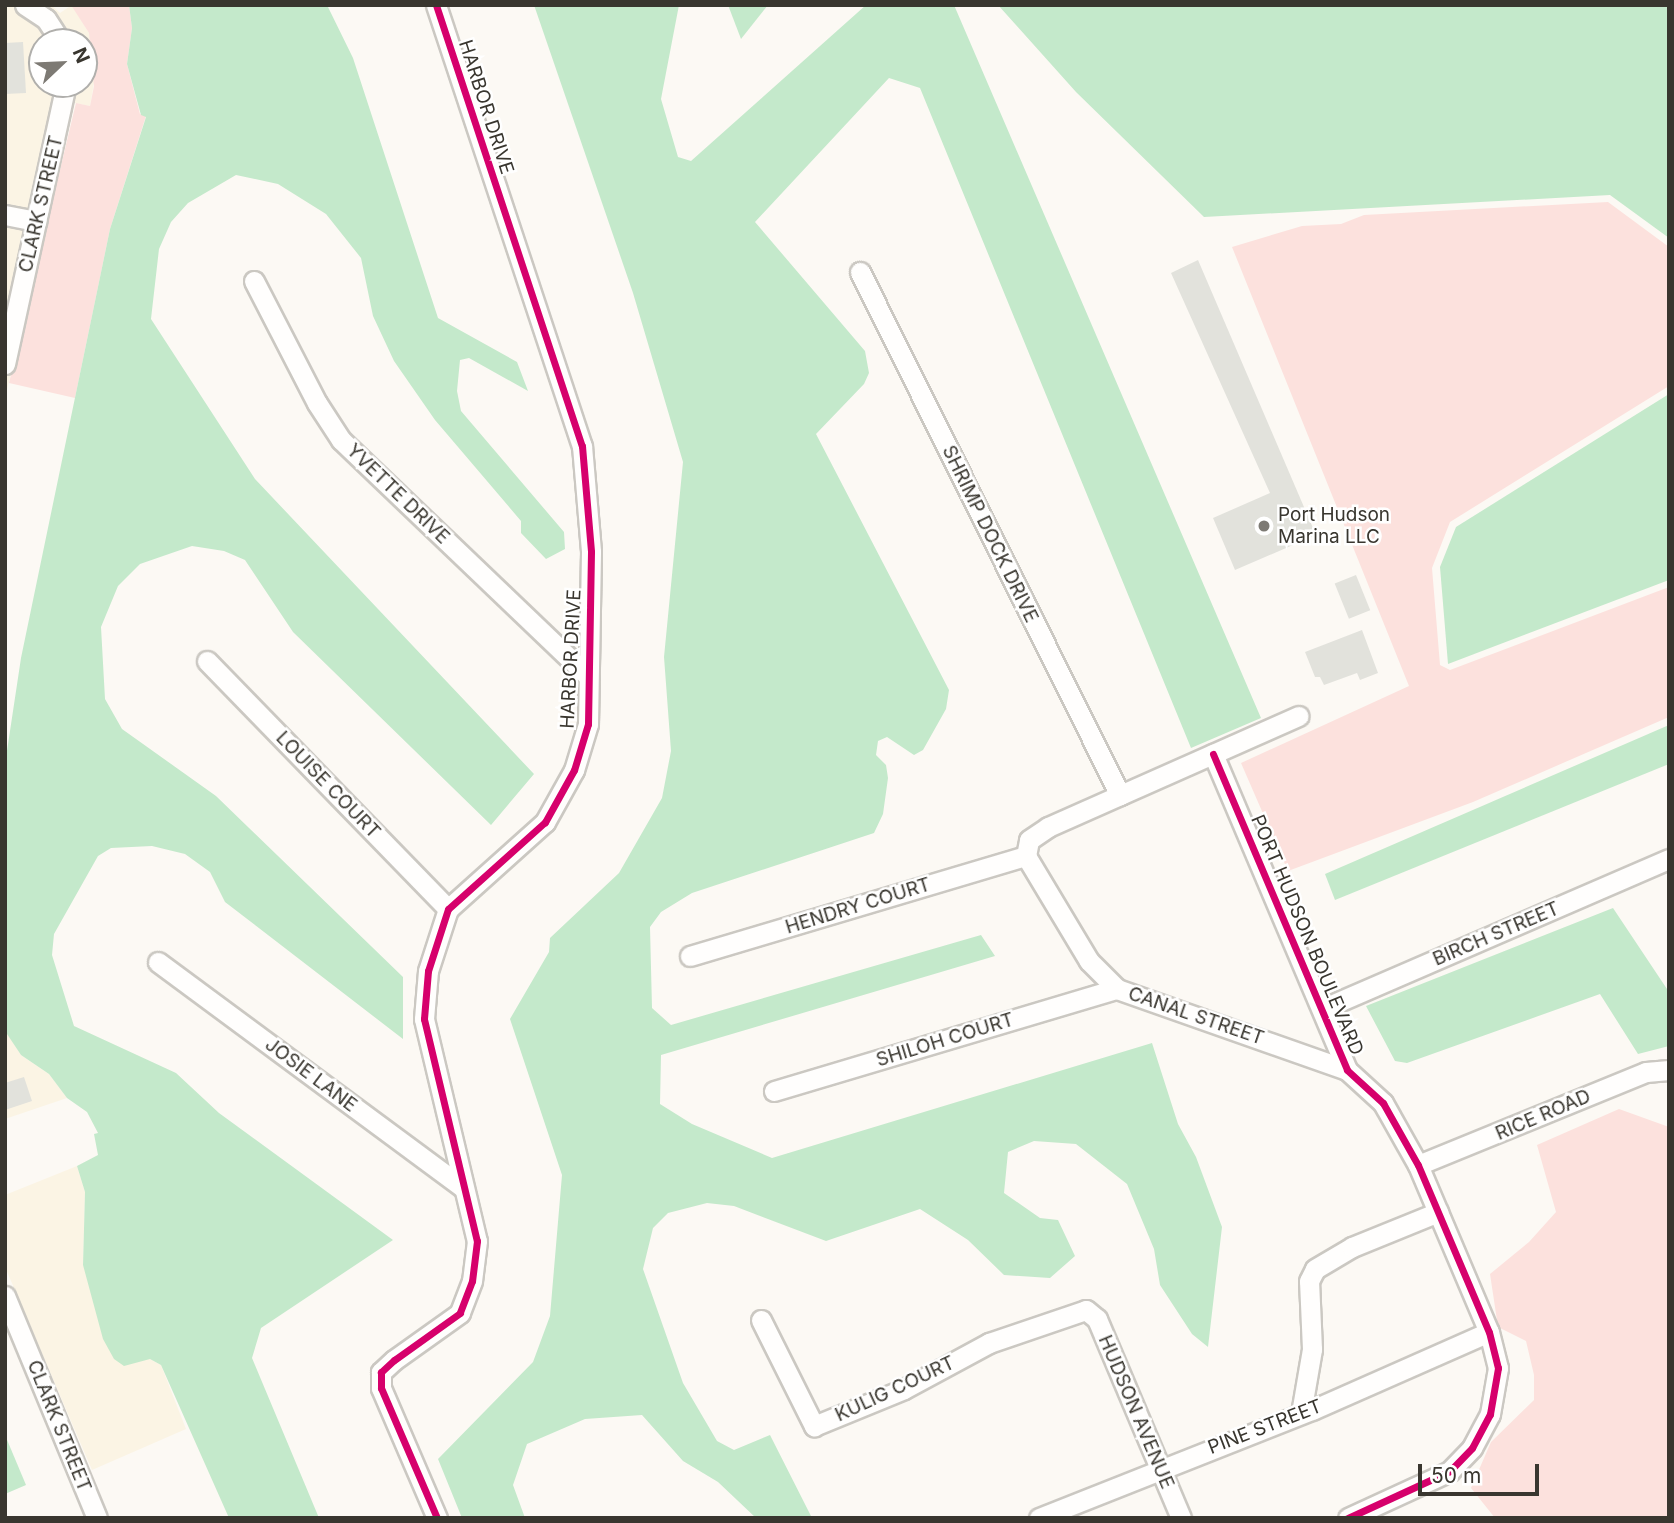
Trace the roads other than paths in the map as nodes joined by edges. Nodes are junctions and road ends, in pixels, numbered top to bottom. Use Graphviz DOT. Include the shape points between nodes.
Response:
graph roads {
  1 [pos="25,5"];
  2 [pos="436,5"];
  3 [pos="52,28"];
  4 [pos="63,98"];
  5 [pos="5,215"];
  6 [pos="36,221"];
  7 [pos="860,272"];
  8 [pos="254,281"];
  9 [pos="5,364"];
  10 [pos="207,660"];
  11 [pos="586,674"];
  12 [pos="1298,716"];
  13 [pos="1213,754"];
  14 [pos="1120,795"];
  15 [pos="1026,856"];
  16 [pos="1669,859"];
  17 [pos="448,909"];
  18 [pos="690,956"];
  19 [pos="158,962"];
  20 [pos="1117,989"];
  21 [pos="1322,1009"];
  22 [pos="1348,1070"];
  23 [pos="1669,1070"];
  24 [pos="774,1091"];
  25 [pos="1418,1165"];
  26 [pos="463,1188"];
  27 [pos="1438,1212"];
  28 [pos="5,1296"];
  29 [pos="1086,1310"];
  30 [pos="761,1320"];
  31 [pos="11,1324"];
  32 [pos="1489,1332"];
  33 [pos="1301,1413"];
  34 [pos="1158,1467"];
  35 [pos="97,1518"];
  36 [pos="437,1518"];
  37 [pos="1039,1518"];
  38 [pos="1181,1518"];
  39 [pos="1348,1518"];
  1 -- 3 [label="street"];
  2 -- 11 [label="street, HARBOR DRIVE" via="582,446 592,552"];
  4 -- 6 [label="street, CLARK STREET"];
  5 -- 6 [label="street"];
  6 -- 9 [label="street, CLARK STREET"];
  7 -- 14 [label="street, SHRIMP DOCK DRIVE"];
  8 -- 11 [label="street, YVETTE DRIVE" via="341,440"];
  10 -- 17 [label="street, LOUISE COURT"];
  11 -- 17 [label="street, HARBOR DRIVE" via="587,724 574,770 545,821"];
  12 -- 13 [label="street"];
  13 -- 14 [label="street"];
  13 -- 21 [label="street, PORT HUDSON BOULEVARD"];
  14 -- 15 [label="street" via="1048,827 1029,840"];
  15 -- 18 [label="street, HENDRY COURT"];
  15 -- 20 [label="street, CANAL STREET" via="1089,961"];
  16 -- 21 [label="street, BIRCH STREET"];
  17 -- 26 [label="street, HARBOR DRIVE" via="428,971 424,1019"];
  19 -- 26 [label="street, JOSIE LANE"];
  20 -- 22 [label="street, CANAL STREET"];
  20 -- 24 [label="street, SHILOH COURT"];
  21 -- 22 [label="street, PORT HUDSON BOULEVARD"];
  22 -- 25 [label="street, PORT HUDSON BOULEVARD" via="1384,1103"];
  23 -- 25 [label="street, RICE ROAD" via="1646,1072"];
  25 -- 27 [label="street, PORT HUDSON BOULEVARD"];
  26 -- 36 [label="street, HARBOR DRIVE" via="477,1241 472,1281 460,1313 381,1372 381,1388"];
  27 -- 32 [label="street, PORT HUDSON BOULEVARD"];
  27 -- 33 [label="street" via="1315,1269 1309,1281 1312,1349"];
  28 -- 31 [label="street, CLARK STREET"];
  29 -- 30 [label="street, KULIG COURT" via="989,1343 904,1389 814,1426"];
  29 -- 34 [label="street, HUDSON AVENUE" via="1097,1319"];
  31 -- 35 [label="street, CLARK STREET"];
  32 -- 33 [label="street, PINE STREET"];
  32 -- 39 [label="street, PORT HUDSON BOULEVARD" via="1498,1368 1490,1414 1472,1448 1450,1471 1426,1485"];
  33 -- 34 [label="street, PINE STREET"];
  34 -- 37 [label="street, PINE STREET"];
  34 -- 38 [label="street, HUDSON AVENUE"];
}
